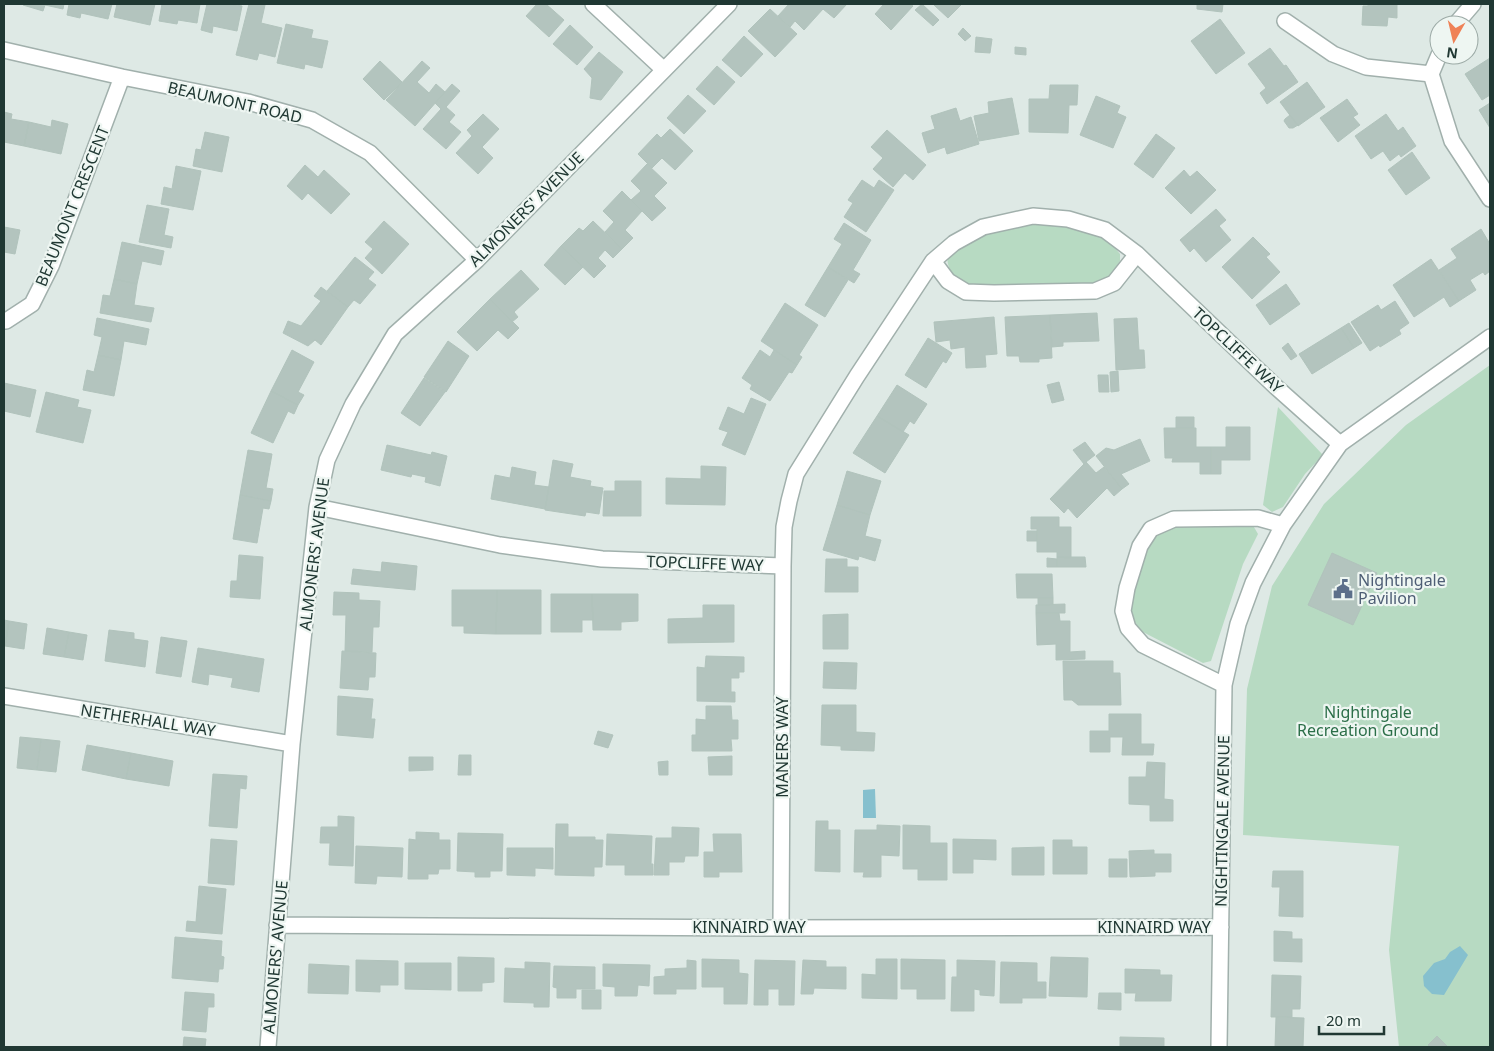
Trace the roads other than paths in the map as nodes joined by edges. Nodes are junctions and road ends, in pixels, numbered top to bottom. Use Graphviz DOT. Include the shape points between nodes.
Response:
graph roads {
  1 [pos="593,4"];
  2 [pos="729,4"];
  3 [pos="1473,4"];
  4 [pos="1464,15"];
  5 [pos="1285,21"];
  6 [pos="4,50"];
  7 [pos="1435,65"];
  8 [pos="664,70"];
  9 [pos="1431,74"];
  10 [pos="122,77"];
  11 [pos="1490,199"];
  12 [pos="1137,254"];
  13 [pos="477,260"];
  14 [pos="933,261"];
  15 [pos="4,321"];
  16 [pos="1490,337"];
  17 [pos="1340,444"];
  18 [pos="317,507"];
  19 [pos="1284,525"];
  20 [pos="782,566"];
  21 [pos="1224,685"];
  22 [pos="4,696"];
  23 [pos="292,744"];
  24 [pos="277,925"];
  25 [pos="1221,927"];
  26 [pos="781,928"];
  27 [pos="268,1047"];
  28 [pos="1219,1047"];
  1 -- 8 [label="street"];
  2 -- 8 [label="street, ALMONERS' AVENUE"];
  3 -- 4 [label="street"];
  5 -- 9 [label="street" via="1333,54 1366,67"];
  6 -- 10 [label="street, BEAUMONT ROAD"];
  7 -- 9 [label="street"];
  8 -- 13 [label="street, ALMONERS' AVENUE"];
  9 -- 11 [label="street" via="1452,141"];
  10 -- 13 [label="street, BEAUMONT ROAD" via="248,102 312,120 370,153"];
  10 -- 15 [label="street, BEAUMONT CRESCENT" via="47,274 32,304"];
  12 -- 14 [label="street, TOPCLIFFE WAY" via="1105,230 1068,218 1033,216 983,227 954,243"];
  12 -- 14 [label="street" via="1114,283 1095,291 966,292 948,281"];
  12 -- 17 [label="street, TOPCLIFFE WAY"];
  13 -- 18 [label="street, ALMONERS' AVENUE" via="395,334 353,404 327,460"];
  14 -- 20 [label="street, TOPCLIFFE WAY" via="796,474 784,527"];
  16 -- 17 [label="street, NIGHTINGALE AVENUE"];
  17 -- 19 [label="street, NIGHTINGALE AVENUE"];
  18 -- 20 [label="street, TOPCLIFFE WAY" via="500,546 592,558"];
  18 -- 23 [label="street, ALMONERS' AVENUE"];
  19 -- 21 [label="street, NIGHTINGALE AVENUE" via="1253,583 1238,624"];
  19 -- 21 [label="street" via="1258,518 1174,519 1151,529 1140,546 1123,612 1128,628 1143,645"];
  20 -- 26 [label="street, MANERS WAY"];
  21 -- 25 [label="street, NIGHTINGALE AVENUE"];
  22 -- 23 [label="street, NETHERHALL WAY"];
  23 -- 24 [label="street, ALMONERS' AVENUE"];
  24 -- 26 [label="street, KINNAIRD WAY"];
  24 -- 27 [label="street, ALMONERS' AVENUE"];
  25 -- 26 [label="street, KINNAIRD WAY"];
  25 -- 28 [label="street, NIGHTINGALE AVENUE"];
}
